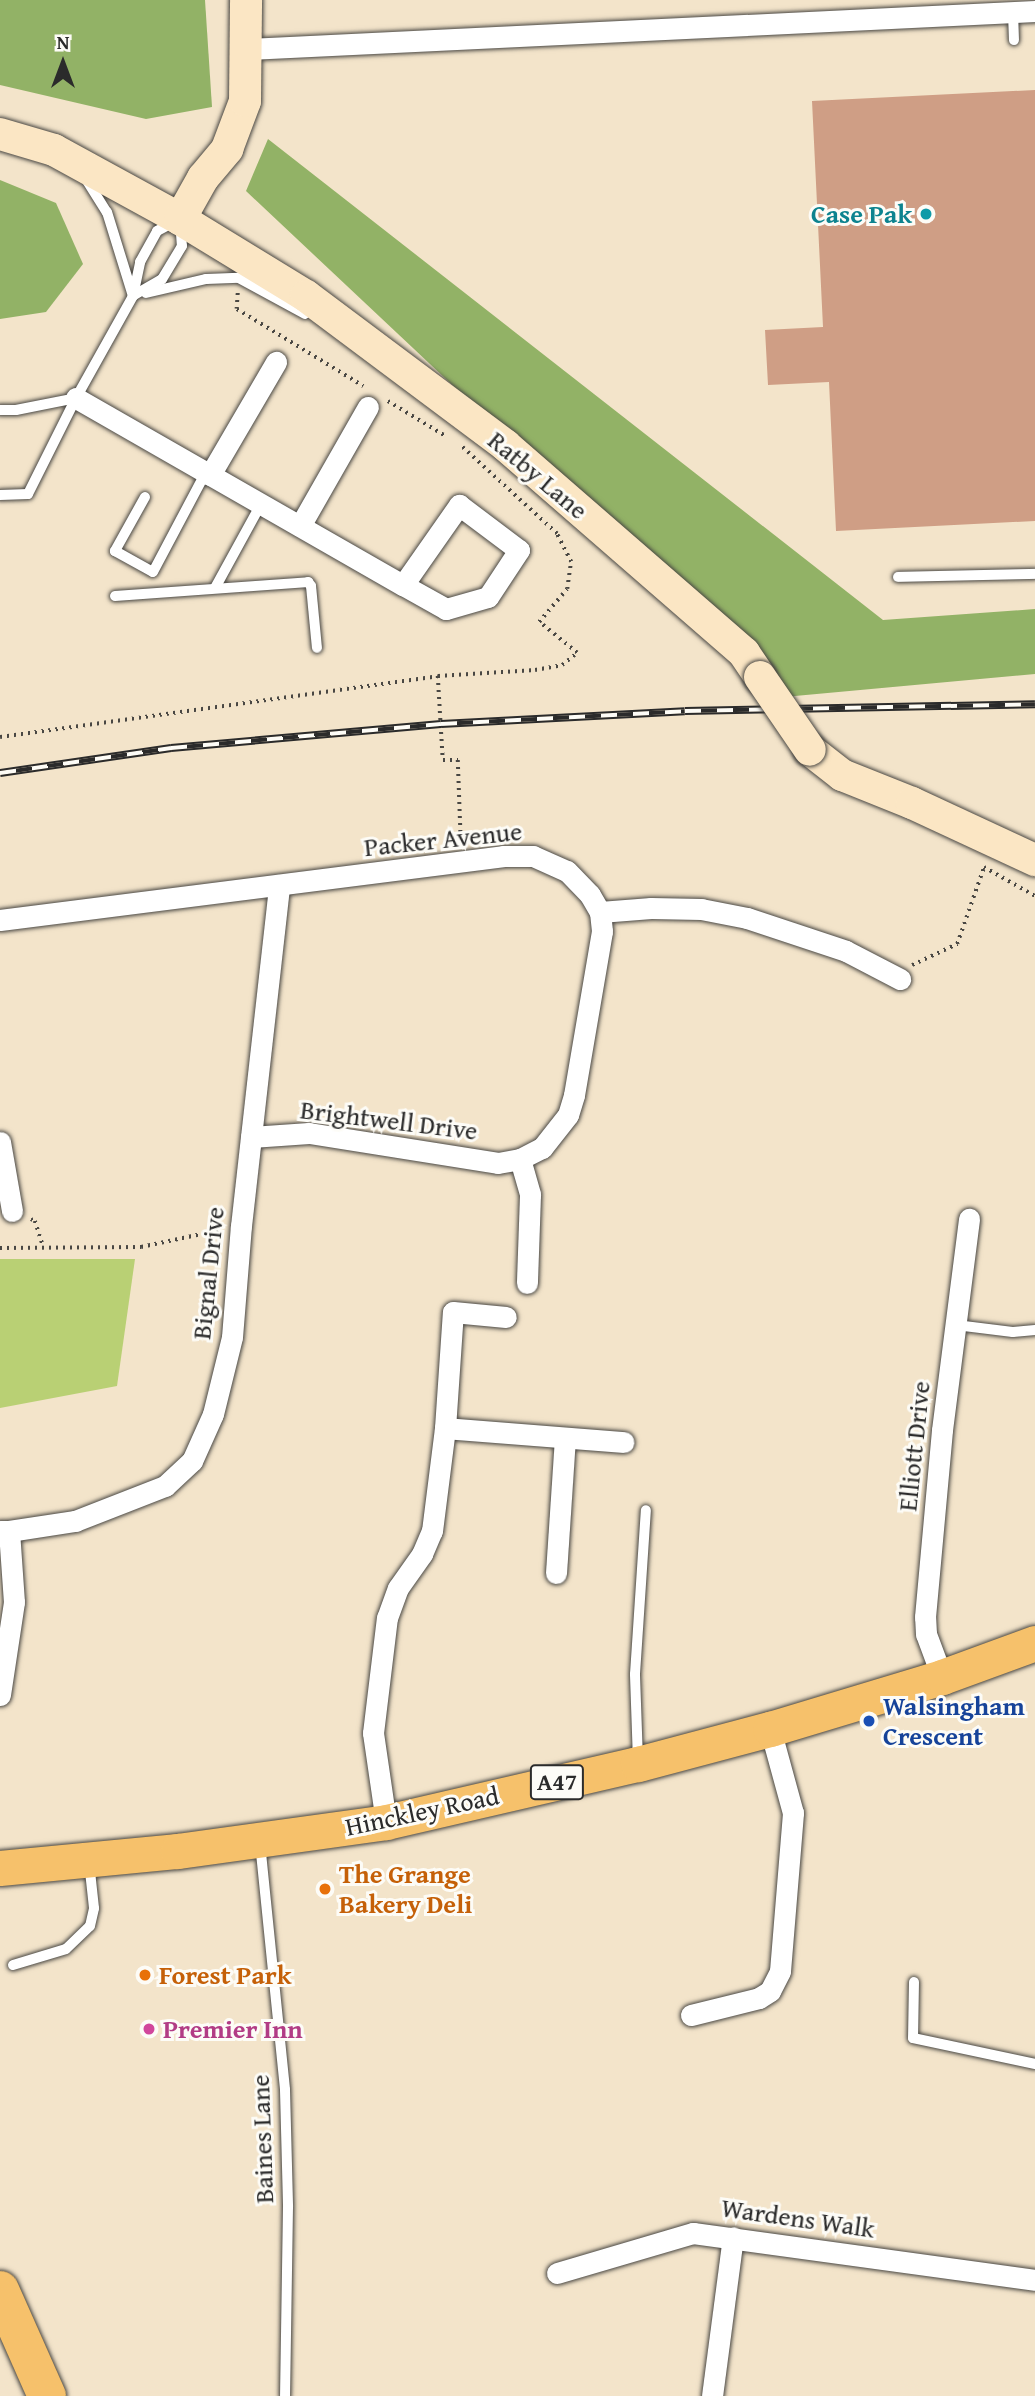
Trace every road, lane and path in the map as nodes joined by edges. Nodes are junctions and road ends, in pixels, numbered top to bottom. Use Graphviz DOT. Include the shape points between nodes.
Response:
graph roads {
  1 [pos="246,0"];
  2 [pos="1035,11"];
  3 [pos="1013,12"];
  4 [pos="1014,40"];
  5 [pos="248,49"];
  6 [pos="0,134"];
  7 [pos="76,162"];
  8 [pos="180,219"];
  9 [pos="133,296"];
  10 [pos="276,362"];
  11 [pos="417,379"];
  12 [pos="76,398"];
  13 [pos="368,407"];
  14 [pos="0,410"];
  15 [pos="208,474"];
  16 [pos="0,495"];
  17 [pos="145,497"];
  18 [pos="261,504"];
  19 [pos="300,526"];
  20 [pos="1035,574"];
  21 [pos="898,577"];
  22 [pos="403,585"];
  23 [pos="215,588"];
  24 [pos="115,596"];
  25 [pos="317,648"];
  26 [pos="438,676"];
  27 [pos="1035,860"];
  28 [pos="462,862"];
  29 [pos="279,886"];
  30 [pos="1035,896"];
  31 [pos="600,912"];
  32 [pos="0,920"];
  33 [pos="901,979"];
  34 [pos="251,1137"];
  35 [pos="0,1142"];
  36 [pos="520,1159"];
  37 [pos="12,1211"];
  38 [pos="969,1219"];
  39 [pos="241,1226"];
  40 [pos="43,1246"];
  41 [pos="0,1248"];
  42 [pos="527,1283"];
  43 [pos="506,1317"];
  44 [pos="956,1325"];
  45 [pos="1035,1330"];
  46 [pos="444,1428"];
  47 [pos="565,1438"];
  48 [pos="623,1442"];
  49 [pos="646,1510"];
  50 [pos="4,1531"];
  51 [pos="556,1573"];
  52 [pos="1035,1643"];
  53 [pos="942,1677"];
  54 [pos="0,1695"];
  55 [pos="770,1729"];
  56 [pos="638,1763"];
  57 [pos="386,1822"];
  58 [pos="260,1840"];
  59 [pos="88,1860"];
  60 [pos="0,1868"];
  61 [pos="13,1965"];
  62 [pos="914,1982"];
  63 [pos="691,2015"];
  64 [pos="1035,2064"];
  65 [pos="733,2237"];
  66 [pos="557,2273"];
  67 [pos="1035,2280"];
  68 [pos="0,2290"];
  69 [pos="47,2396"];
  70 [pos="285,2396"];
  71 [pos="712,2396"];
  1 -- 5 [label="main road"];
  2 -- 3 [label="street"];
  3 -- 4 [label="lane"];
  3 -- 5 [label="street"];
  5 -- 8 [label="main road" via="245,101 227,149 203,178"];
  6 -- 7 [label="main road, Ratby Lane" via="54,150"];
  7 -- 8 [label="main road, Ratby Lane"];
  7 -- 9 [label="lane" via="107,212"];
  8 -- 9 [label="lane" via="157,231 140,262"];
  8 -- 9 [label="lane" via="181,246 169,268 162,279"];
  8 -- 11 [label="main road, Ratby Lane" via="306,296"];
  9 -- 11 [label="lane" via="206,279 239,278"];
  9 -- 12 [label="lane"];
  10 -- 15 [label="street"];
  11 -- 27 [label="main road, Ratby Lane, bridge" via="505,445 744,653 810,750 842,775"];
  12 -- 14 [label="lane"];
  12 -- 15 [label="street"];
  12 -- 16 [label="lane" via="28,494"];
  13 -- 19 [label="street"];
  15 -- 17 [label="lane" via="153,572 115,551"];
  15 -- 18 [label="street"];
  18 -- 19 [label="street"];
  18 -- 23 [label="lane"];
  19 -- 22 [label="street"];
  20 -- 21 [label="lane"];
  22 -- 22 [label="street" via="459,505 519,551 488,597 446,609"];
  23 -- 24 [label="lane"];
  23 -- 25 [label="lane" via="308,582"];
  26 -- 28 [label="path" via="443,760 458,760"];
  28 -- 29 [label="street, Packer Avenue"];
  28 -- 31 [label="street, Packer Avenue" via="533,856 567,871"];
  29 -- 32 [label="street, Packer Avenue"];
  29 -- 34 [label="street, Bignal Drive"];
  30 -- 33 [label="path" via="984,867 957,944 904,968"];
  31 -- 33 [label="street" via="701,909 747,918 846,950"];
  31 -- 36 [label="street" via="602,931 568,1115 542,1148"];
  34 -- 36 [label="street, Brightwell Drive" via="309,1133 498,1163"];
  34 -- 39 [label="street, Bignal Drive"];
  35 -- 37 [label="street"];
  36 -- 42 [label="street" via="530,1195"];
  37 -- 40 [label="path" via="35,1221"];
  38 -- 44 [label="street, Elliott Drive"];
  39 -- 40 [label="path" via="141,1247"];
  39 -- 50 [label="street, Bignal Drive" via="232,1336 213,1414 191,1461 165,1486 125,1503 75,1521"];
  40 -- 41 [label="path"];
  43 -- 46 [label="street" via="453,1312"];
  44 -- 45 [label="lane"];
  44 -- 53 [label="street, Elliott Drive" via="925,1617 926,1634"];
  46 -- 47 [label="street"];
  46 -- 57 [label="street" via="432,1531 398,1588 387,1618 373,1733"];
  47 -- 48 [label="street"];
  47 -- 51 [label="street"];
  49 -- 56 [label="lane" via="635,1674"];
  50 -- 54 [label="street" via="14,1602"];
  52 -- 53 [label="main road, Hinckley Road / A47"];
  53 -- 55 [label="main road, Hinckley Road / A47"];
  55 -- 56 [label="main road, Hinckley Road / A47"];
  55 -- 63 [label="street" via="793,1813 780,1971 770,1991 759,1998"];
  56 -- 57 [label="main road, Hinckley Road / A47"];
  57 -- 58 [label="main road, Hinckley Road / A47"];
  58 -- 59 [label="main road, Hinckley Road / A47"];
  58 -- 70 [label="lane, Baines Lane" via="285,2091"];
  59 -- 60 [label="main road, Hinckley Road / A47"];
  59 -- 61 [label="lane" via="94,1908 90,1926 66,1949"];
  62 -- 64 [label="lane" via="913,2038"];
  65 -- 66 [label="street, Wardens Walk" via="694,2234"];
  65 -- 67 [label="street, Wardens Walk"];
  65 -- 71 [label="street"];
  68 -- 69 [label="highway"];
}
